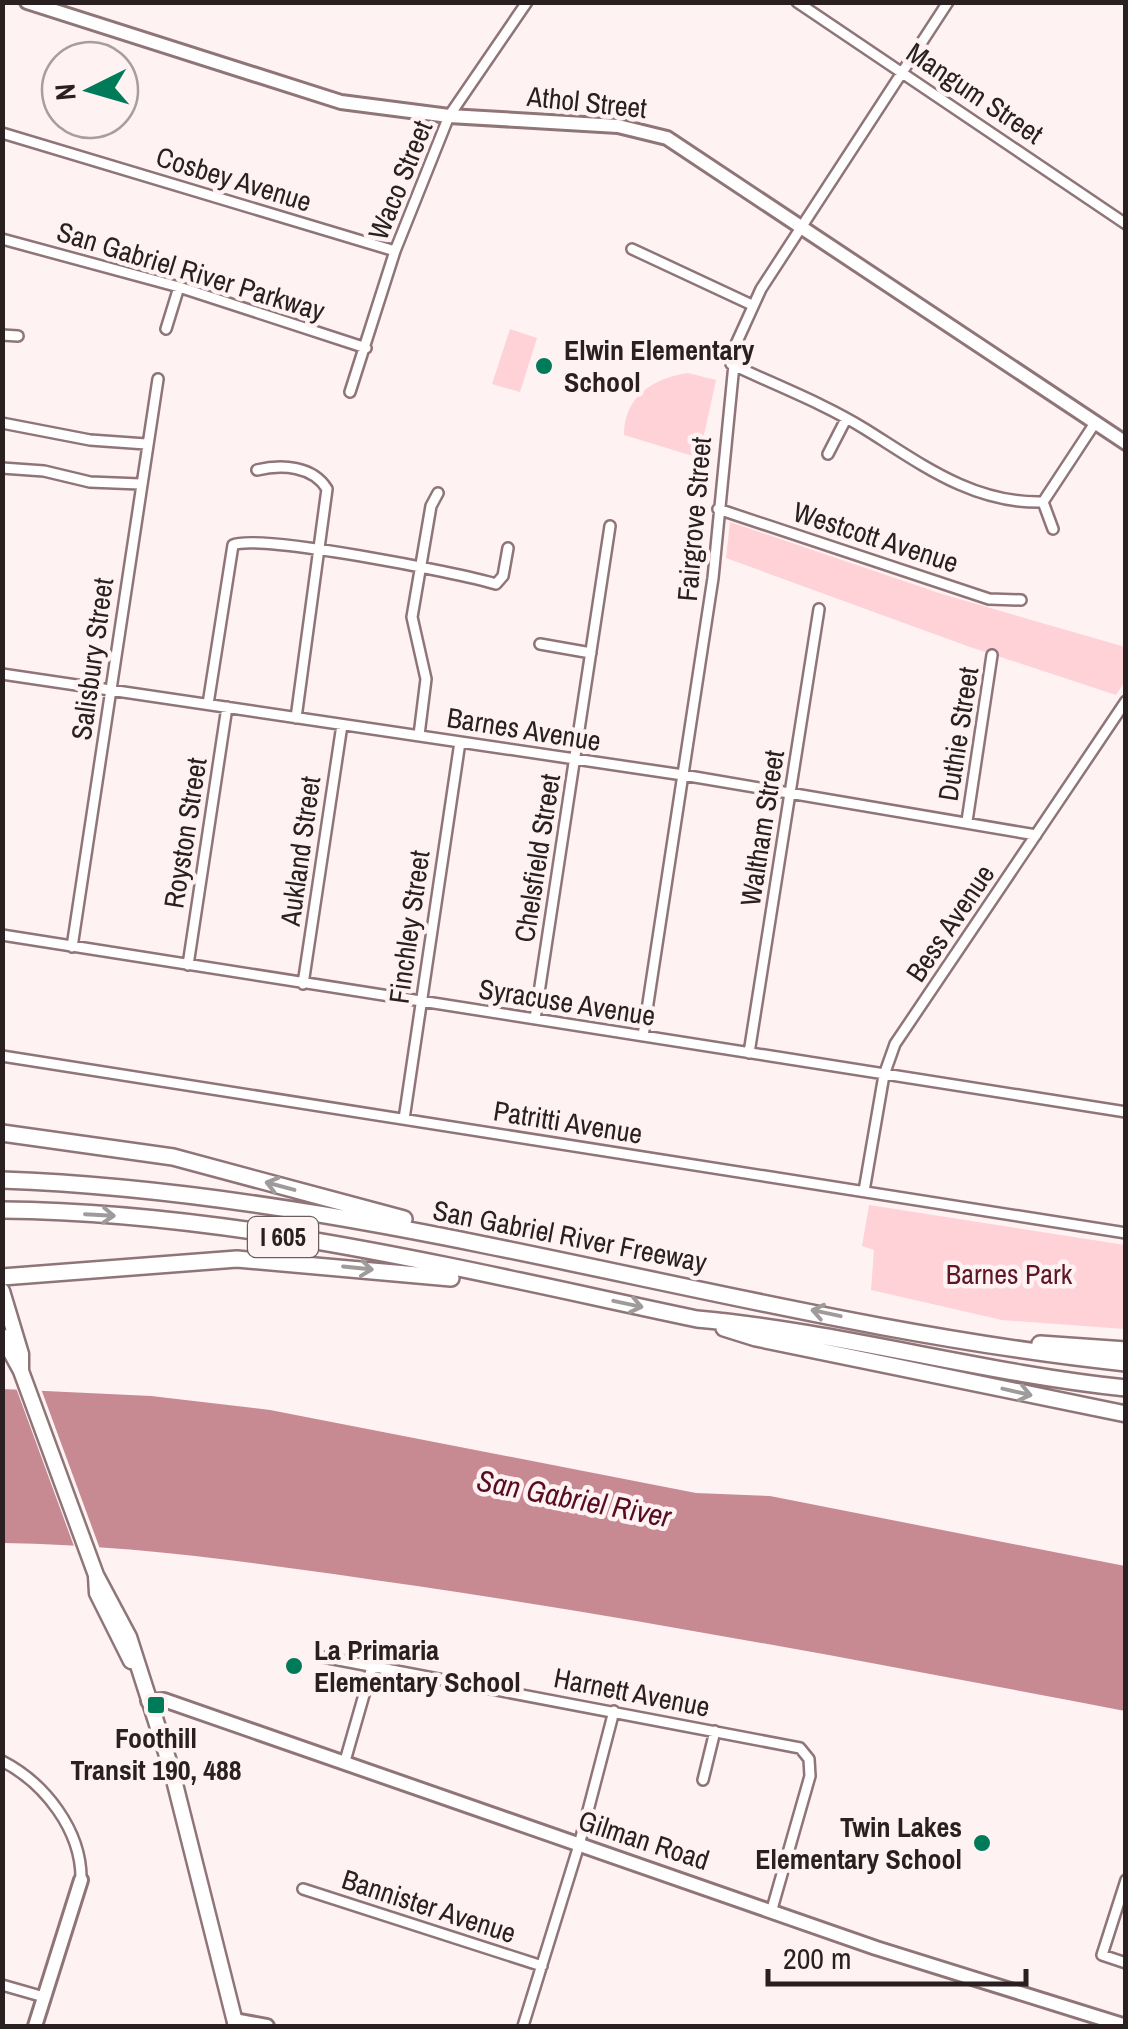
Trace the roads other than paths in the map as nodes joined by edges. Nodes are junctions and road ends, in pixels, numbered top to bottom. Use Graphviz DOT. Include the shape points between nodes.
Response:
graph roads {
  1 [pos="27,2"];
  2 [pos="528,2"];
  3 [pos="798,2"];
  4 [pos="948,2"];
  5 [pos="902,70"];
  6 [pos="450,116"];
  7 [pos="2,132"];
  8 [pos="1126,224"];
  9 [pos="801,227"];
  10 [pos="2,239"];
  11 [pos="632,248"];
  12 [pos="395,251"];
  13 [pos="180,287"];
  14 [pos="752,305"];
  15 [pos="166,329"];
  16 [pos="2,335"];
  17 [pos="18,336"];
  18 [pos="366,348"];
  19 [pos="731,364"];
  20 [pos="158,379"];
  21 [pos="350,392"];
  22 [pos="846,418"];
  23 [pos="2,423"];
  24 [pos="1095,423"];
  25 [pos="146,444"];
  26 [pos="1126,444"];
  27 [pos="828,454"];
  28 [pos="2,468"];
  29 [pos="257,470"];
  30 [pos="140,484"];
  31 [pos="438,493"];
  32 [pos="1043,502"];
  33 [pos="718,509"];
  34 [pos="610,526"];
  35 [pos="1054,529"];
  36 [pos="508,548"];
  37 [pos="320,552"];
  38 [pos="420,568"];
  39 [pos="1021,600"];
  40 [pos="819,610"];
  41 [pos="540,644"];
  42 [pos="591,653"];
  43 [pos="992,654"];
  44 [pos="2,674"];
  45 [pos="110,690"];
  46 [pos="1126,701"];
  47 [pos="208,704"];
  48 [pos="227,707"];
  49 [pos="296,718"];
  50 [pos="342,725"];
  51 [pos="419,735"];
  52 [pos="460,742"];
  53 [pos="574,760"];
  54 [pos="683,775"];
  55 [pos="790,794"];
  56 [pos="967,821"];
  57 [pos="1036,835"];
  58 [pos="2,935"];
  59 [pos="72,947"];
  60 [pos="188,966"];
  61 [pos="303,984"];
  62 [pos="421,1003"];
  63 [pos="535,1019"];
  64 [pos="643,1036"];
  65 [pos="749,1053"];
  66 [pos="2,1056"];
  67 [pos="884,1075"];
  68 [pos="1126,1112"];
  69 [pos="404,1119"];
  70 [pos="2,1133"];
  71 [pos="2,1180"];
  72 [pos="864,1192"];
  73 [pos="2,1210"];
  74 [pos="1126,1232"];
  75 [pos="509,1247"];
  76 [pos="2,1276"];
  77 [pos="560,1290"];
  78 [pos="2,1292"];
  79 [pos="697,1319"];
  80 [pos="921,1332"];
  81 [pos="2,1336"];
  82 [pos="1126,1350"];
  83 [pos="1126,1363"];
  84 [pos="21,1371"];
  85 [pos="1126,1388"];
  86 [pos="1126,1412"];
  87 [pos="323,1657"];
  88 [pos="372,1667"];
  89 [pos="148,1700"];
  90 [pos="614,1711"];
  91 [pos="715,1731"];
  92 [pos="2,1761"];
  93 [pos="345,1762"];
  94 [pos="702,1780"];
  95 [pos="580,1845"];
  96 [pos="81,1880"];
  97 [pos="1126,1880"];
  98 [pos="303,1889"];
  99 [pos="772,1909"];
  100 [pos="1126,1963"];
  101 [pos="542,1966"];
  102 [pos="2,1984"];
  103 [pos="44,1997"];
  104 [pos="235,2023"];
  105 [pos="35,2026"];
  106 [pos="267,2026"];
  107 [pos="523,2026"];
  108 [pos="1126,2026"];
  1 -- 6 [label="street, Athol Street" via="305,94"];
  2 -- 6 [label="street, Waco Street"];
  3 -- 5 [label="street, Mangum Street"];
  4 -- 5 [label="street, Fairgrove Street"];
  5 -- 8 [label="street, Mangum Street"];
  5 -- 9 [label="street, Fairgrove Street"];
  6 -- 9 [label="street, Athol Street" via="644,129"];
  6 -- 12 [label="street, Waco Street"];
  7 -- 12 [label="street, Cosbey Avenue"];
  9 -- 14 [label="street, Fairgrove Street"];
  9 -- 24 [label="street, Athol Street"];
  10 -- 13 [label="street, San Gabriel River Parkway"];
  11 -- 14 [label="street"];
  12 -- 18 [label="street, Waco Street"];
  13 -- 15 [label="street"];
  13 -- 18 [label="street, San Gabriel River Parkway"];
  14 -- 19 [label="street, Fairgrove Street"];
  16 -- 17 [label="street"];
  18 -- 21 [label="street, Waco Street"];
  19 -- 22 [label="street"];
  19 -- 33 [label="street, Fairgrove Street"];
  20 -- 25 [label="street, Salisbury Street"];
  22 -- 27 [label="street"];
  22 -- 32 [label="street" via="948,482"];
  23 -- 25 [label="street"];
  24 -- 26 [label="street, Athol Street"];
  24 -- 32 [label="street"];
  25 -- 30 [label="street, Salisbury Street"];
  28 -- 30 [label="street"];
  29 -- 37 [label="street" via="305,471 322,482 328,498"];
  30 -- 45 [label="street, Salisbury Street"];
  31 -- 38 [label="street"];
  32 -- 35 [label="street"];
  33 -- 39 [label="street, Westcott Avenue" via="989,598"];
  33 -- 54 [label="street, Fairgrove Street" via="714,578"];
  34 -- 42 [label="street, Chelsfield Street"];
  36 -- 38 [label="street" via="500,581"];
  37 -- 38 [label="street"];
  37 -- 47 [label="street" via="253,540 232,546"];
  37 -- 49 [label="street"];
  38 -- 51 [label="street" via="412,618 426,678"];
  40 -- 55 [label="street, Waltham Street"];
  41 -- 42 [label="street"];
  42 -- 53 [label="street, Chelsfield Street"];
  43 -- 56 [label="street, Duthie Street"];
  44 -- 45 [label="street, Barnes Avenue"];
  45 -- 47 [label="street, Barnes Avenue"];
  45 -- 59 [label="street, Salisbury Street"];
  46 -- 57 [label="street, Bess Avenue"];
  47 -- 48 [label="street, Barnes Avenue"];
  48 -- 49 [label="street, Barnes Avenue"];
  48 -- 60 [label="street, Royston Street"];
  49 -- 50 [label="street, Barnes Avenue"];
  50 -- 51 [label="street, Barnes Avenue"];
  50 -- 61 [label="street, Aukland Street"];
  51 -- 52 [label="street, Barnes Avenue"];
  52 -- 53 [label="street, Barnes Avenue"];
  52 -- 62 [label="street, Finchley Street"];
  53 -- 54 [label="street, Barnes Avenue"];
  53 -- 63 [label="street, Chelsfield Street"];
  54 -- 55 [label="street, Barnes Avenue"];
  54 -- 64 [label="street, Fairgrove Street"];
  55 -- 56 [label="street, Barnes Avenue"];
  55 -- 65 [label="street, Waltham Street"];
  56 -- 57 [label="street, Barnes Avenue"];
  57 -- 67 [label="street, Bess Avenue" via="895,1044"];
  58 -- 59 [label="street, Syracuse Avenue"];
  59 -- 60 [label="street, Syracuse Avenue"];
  60 -- 61 [label="street, Syracuse Avenue"];
  61 -- 62 [label="street, Syracuse Avenue"];
  62 -- 63 [label="street, Syracuse Avenue"];
  62 -- 69 [label="street, Finchley Street"];
  63 -- 64 [label="street, Syracuse Avenue"];
  64 -- 65 [label="street, Syracuse Avenue"];
  65 -- 67 [label="street, Syracuse Avenue"];
  66 -- 69 [label="street, Patritti Avenue"];
  67 -- 68 [label="street, Syracuse Avenue"];
  67 -- 72 [label="street, Bess Avenue"];
  69 -- 72 [label="street, Patritti Avenue"];
  75 -- 70 [label="highway, one-way" via="190,1161"];
  71 -- 75 [label="highway, San Gabriel River Freeway / I 605" via="205,1195"];
  72 -- 74 [label="street, Patritti Avenue"];
  73 -- 77 [label="highway, San Gabriel River Freeway / I 605, one-way" via="238,1229"];
  80 -- 75 [label="highway, San Gabriel River Freeway / I 605, one-way"];
  76 -- 77 [label="highway, one-way" via="237,1259"];
  77 -- 79 [label="highway, San Gabriel River Freeway / I 605, one-way"];
  78 -- 84 [label="main road"];
  79 -- 85 [label="highway, San Gabriel River Freeway / I 605"];
  79 -- 86 [label="highway, one-way" via="756,1338"];
  80 -- 82 [label="highway"];
  80 -- 83 [label="highway, San Gabriel River Freeway / I 605"];
  81 -- 84 [label="main road"];
  84 -- 89 [label="main road" via="97,1593"];
  87 -- 88 [label="street, Harnett Avenue"];
  88 -- 90 [label="street, Harnett Avenue"];
  88 -- 93 [label="street"];
  89 -- 93 [label="street, Gilman Road"];
  89 -- 104 [label="main road"];
  90 -- 91 [label="street, Harnett Avenue"];
  90 -- 95 [label="street"];
  91 -- 94 [label="street"];
  91 -- 99 [label="street, Harnett Avenue" via="800,1748 809,1759 810,1776"];
  92 -- 96 [label="street" via="64,1817 77,1842"];
  93 -- 95 [label="street, Gilman Road"];
  95 -- 99 [label="street, Gilman Road"];
  95 -- 101 [label="street"];
  96 -- 103 [label="street"];
  97 -- 100 [label="street" via="1102,1955"];
  98 -- 101 [label="street, Bannister Avenue"];
  99 -- 108 [label="street, Gilman Road"];
  101 -- 107 [label="street"];
  102 -- 103 [label="street"];
  103 -- 105 [label="street"];
  104 -- 106 [label="street"];
}
